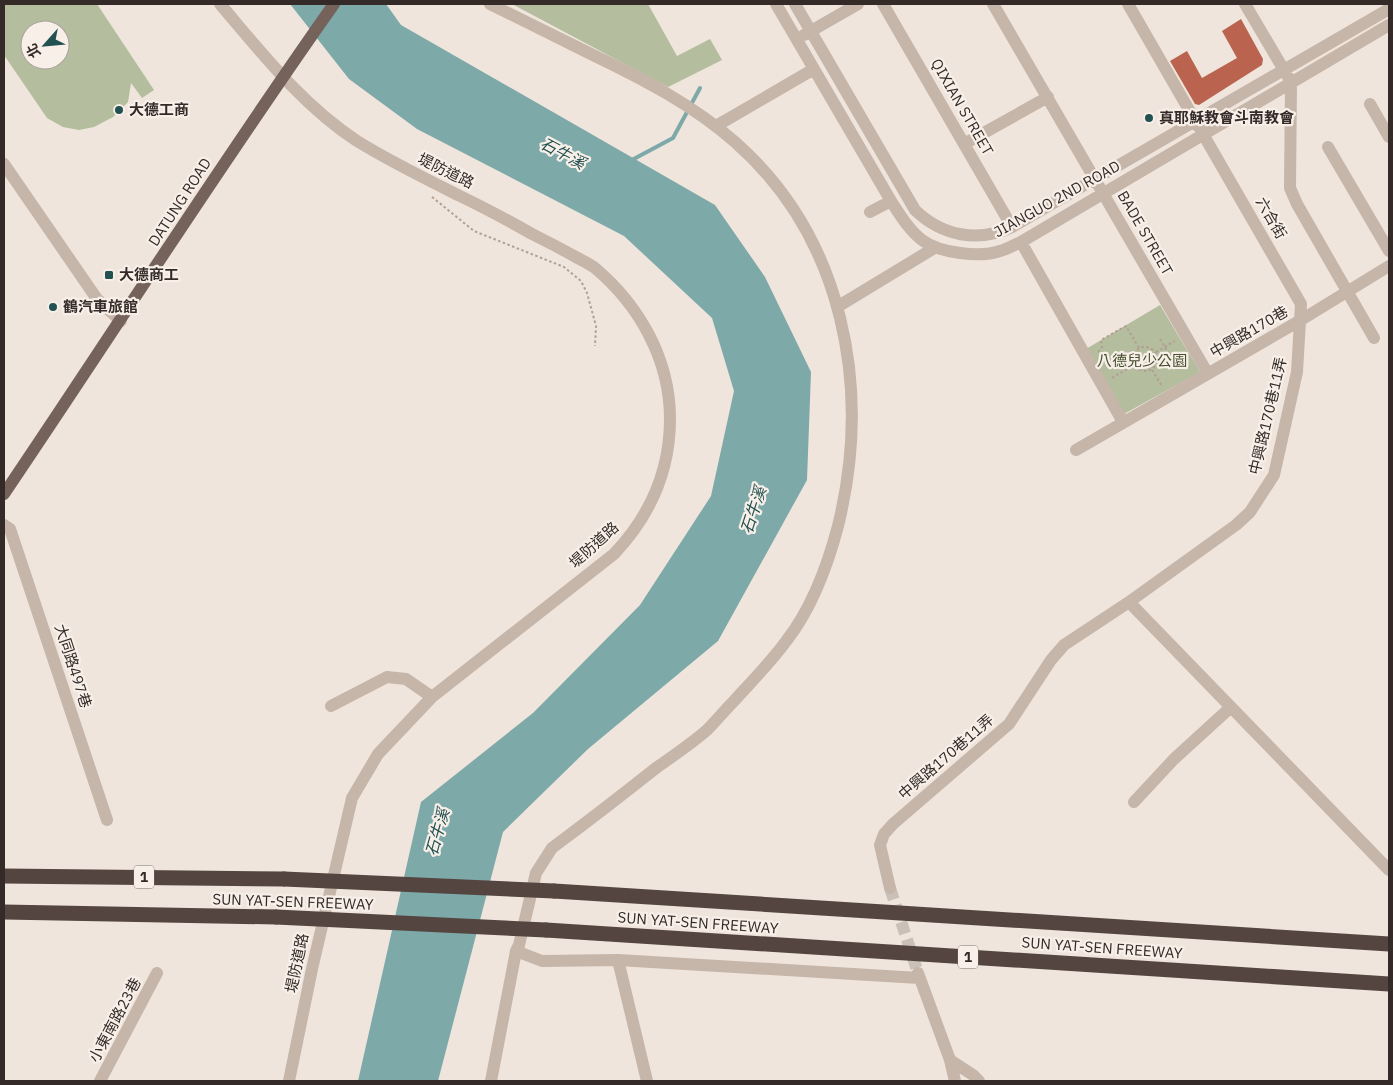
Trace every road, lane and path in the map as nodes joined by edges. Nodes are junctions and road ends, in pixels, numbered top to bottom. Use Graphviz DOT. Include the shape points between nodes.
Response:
graph roads {
  1 [pos="220,4"];
  2 [pos="334,4"];
  3 [pos="490,4"];
  4 [pos="776,4"];
  5 [pos="796,4"];
  6 [pos="858,4"];
  7 [pos="883,4"];
  8 [pos="993,4"];
  9 [pos="1128,4"];
  10 [pos="1245,4"];
  11 [pos="1387,8"];
  12 [pos="1389,25"];
  13 [pos="812,31"];
  14 [pos="797,40"];
  15 [pos="814,69"];
  16 [pos="1284,70"];
  17 [pos="282,77"];
  18 [pos="1291,82"];
  19 [pos="1048,97"];
  20 [pos="1370,104"];
  21 [pos="1196,121"];
  22 [pos="716,126"];
  23 [pos="1204,134"];
  24 [pos="1389,137"];
  25 [pos="964,144"];
  26 [pos="1328,147"];
  27 [pos="4,164"];
  28 [pos="1096,180"];
  29 [pos="1103,193"];
  30 [pos="432,196"];
  31 [pos="891,201"];
  32 [pos="870,212"];
  33 [pos="1012,227"];
  34 [pos="1021,242"];
  35 [pos="936,247"];
  36 [pos="1389,251"];
  37 [pos="1389,266"];
  38 [pos="1347,292"];
  39 [pos="837,307"];
  40 [pos="1301,320"];
  41 [pos="121,321"];
  42 [pos="1185,334"];
  43 [pos="1374,338"];
  44 [pos="1160,339"];
  45 [pos="595,346"];
  46 [pos="1165,346"];
  47 [pos="1139,348"];
  48 [pos="1156,352"];
  49 [pos="1096,355"];
  50 [pos="1135,365"];
  51 [pos="1152,370"];
  52 [pos="1193,371"];
  53 [pos="1208,374"];
  54 [pos="1102,385"];
  55 [pos="1168,396"];
  56 [pos="1123,422"];
  57 [pos="1076,450"];
  58 [pos="4,494"];
  59 [pos="4,526"];
  60 [pos="1128,602"];
  61 [pos="432,697"];
  62 [pos="331,706"];
  63 [pos="1231,707"];
  64 [pos="1134,802"];
  65 [pos="107,820"];
  66 [pos="1389,870"];
  67 [pos="4,876"];
  68 [pos="890,888"];
  69 [pos="4,912"];
  70 [pos="1389,944"];
  71 [pos="516,951"];
  72 [pos="618,960"];
  73 [pos="158,973"];
  74 [pos="1389,984"];
  75 [pos="950,1060"];
  76 [pos="100,1081"];
  77 [pos="289,1081"];
  78 [pos="491,1081"];
  79 [pos="646,1081"];
  80 [pos="955,1081"];
  81 [pos="979,1081"];
  1 -- 17 [label="street, 堤防道路"];
  2 -- 17 [label="main road, DATUNG ROAD"];
  3 -- 22 [label="street" via="653,84"];
  4 -- 14 [label="street, JIANGUO 2ND ROAD"];
  5 -- 13 [label="street, JIANGUO 2ND ROAD"];
  6 -- 13 [label="street"];
  7 -- 25 [label="street, QIXIAN STREET"];
  8 -- 19 [label="street, BADE STREET"];
  9 -- 21 [label="street, 六合街"];
  10 -- 16 [label="street"];
  11 -- 16 [label="street, JIANGUO 2ND ROAD"];
  12 -- 18 [label="street, JIANGUO 2ND ROAD"];
  13 -- 14 [label="street"];
  13 -- 33 [label="street, JIANGUO 2ND ROAD" via="919,214 943,230 965,235 986,235"];
  14 -- 15 [label="street, JIANGUO 2ND ROAD"];
  15 -- 22 [label="street"];
  15 -- 31 [label="street, JIANGUO 2ND ROAD"];
  16 -- 18 [label="street"];
  16 -- 21 [label="street, JIANGUO 2ND ROAD"];
  17 -- 41 [label="main road, DATUNG ROAD"];
  17 -- 61 [label="street, 堤防道路" via="313,107 356,140 404,169 593,266 621,292 642,321 665,379 670,413 665,465 657,490 636,528 614,554"];
  18 -- 23 [label="street, JIANGUO 2ND ROAD"];
  18 -- 38 [label="street" via="1290,188"];
  19 -- 25 [label="street"];
  19 -- 28 [label="street, BADE STREET"];
  20 -- 24 [label="street"];
  21 -- 23 [label="street, 六合街"];
  21 -- 28 [label="street, JIANGUO 2ND ROAD"];
  22 -- 39 [label="street" via="753,160 786,198 814,246"];
  23 -- 29 [label="street, JIANGUO 2ND ROAD"];
  23 -- 40 [label="street, 六合街" via="1301,304"];
  25 -- 33 [label="street, QIXIAN STREET"];
  26 -- 36 [label="street"];
  27 -- 41 [label="street" via="97,300"];
  28 -- 29 [label="street, BADE STREET"];
  28 -- 33 [label="street, JIANGUO 2ND ROAD"];
  29 -- 34 [label="street, JIANGUO 2ND ROAD"];
  29 -- 42 [label="street, BADE STREET"];
  30 -- 45 [label="path" via="474,231 564,267 581,281 596,326"];
  31 -- 32 [label="street"];
  31 -- 35 [label="street, JIANGUO 2ND ROAD" via="914,233"];
  34 -- 35 [label="street, JIANGUO 2ND ROAD" via="1000,252 962,253"];
  34 -- 54 [label="street"];
  35 -- 39 [label="street"];
  37 -- 38 [label="street, 中興路170巷"];
  38 -- 40 [label="street, 中興路170巷"];
  38 -- 43 [label="street"];
  39 -- 71 [label="street" via="848,348 851,377 853,426 849,469 831,554 806,610 789,638 707,730 552,848 536,873"];
  40 -- 53 [label="street, 中興路170巷"];
  40 -- 60 [label="street, 中興路170巷11弄" via="1298,372 1274,475 1260,499 1236,525"];
  41 -- 58 [label="main road, DATUNG ROAD"];
  42 -- 46 [label="path"];
  42 -- 53 [label="street, BADE STREET"];
  44 -- 46 [label="path"];
  46 -- 48 [label="path"];
  46 -- 52 [label="path" via="1171,357"];
  47 -- 49 [label="path" via="1126,326 1101,340 1102,347"];
  47 -- 50 [label="path" via="1134,355"];
  47 -- 50 [label="path" via="1151,348 1158,361 1148,371"];
  50 -- 54 [label="path"];
  51 -- 55 [label="path"];
  53 -- 55 [label="street, 中興路170巷"];
  54 -- 56 [label="street"];
  55 -- 56 [label="street, 中興路170巷"];
  56 -- 57 [label="street, 中興路170巷"];
  59 -- 65 [label="street, 大同路497巷" via="10,529"];
  60 -- 63 [label="street"];
  60 -- 68 [label="street, 中興路170巷11弄" via="1064,644 1009,724 884,834 880,845"];
  61 -- 62 [label="street" via="406,679 387,677"];
  61 -- 77 [label="street, 堤防道路" via="378,754 352,798"];
  63 -- 64 [label="street" via="1174,759"];
  63 -- 66 [label="street"];
  67 -- 70 [label="highway, SUN YAT-SEN FREEWAY / 1, bridge" via="284,879 554,891"];
  69 -- 74 [label="highway, SUN YAT-SEN FREEWAY / 1, bridge" via="276,917 546,930"];
  71 -- 72 [label="street" via="542,961"];
  71 -- 78 [label="street"];
  72 -- 75 [label="street" via="918,976"];
  72 -- 79 [label="street"];
  73 -- 76 [label="street, 小東南路23巷"];
  75 -- 80 [label="street"];
  75 -- 81 [label="street"];
}
